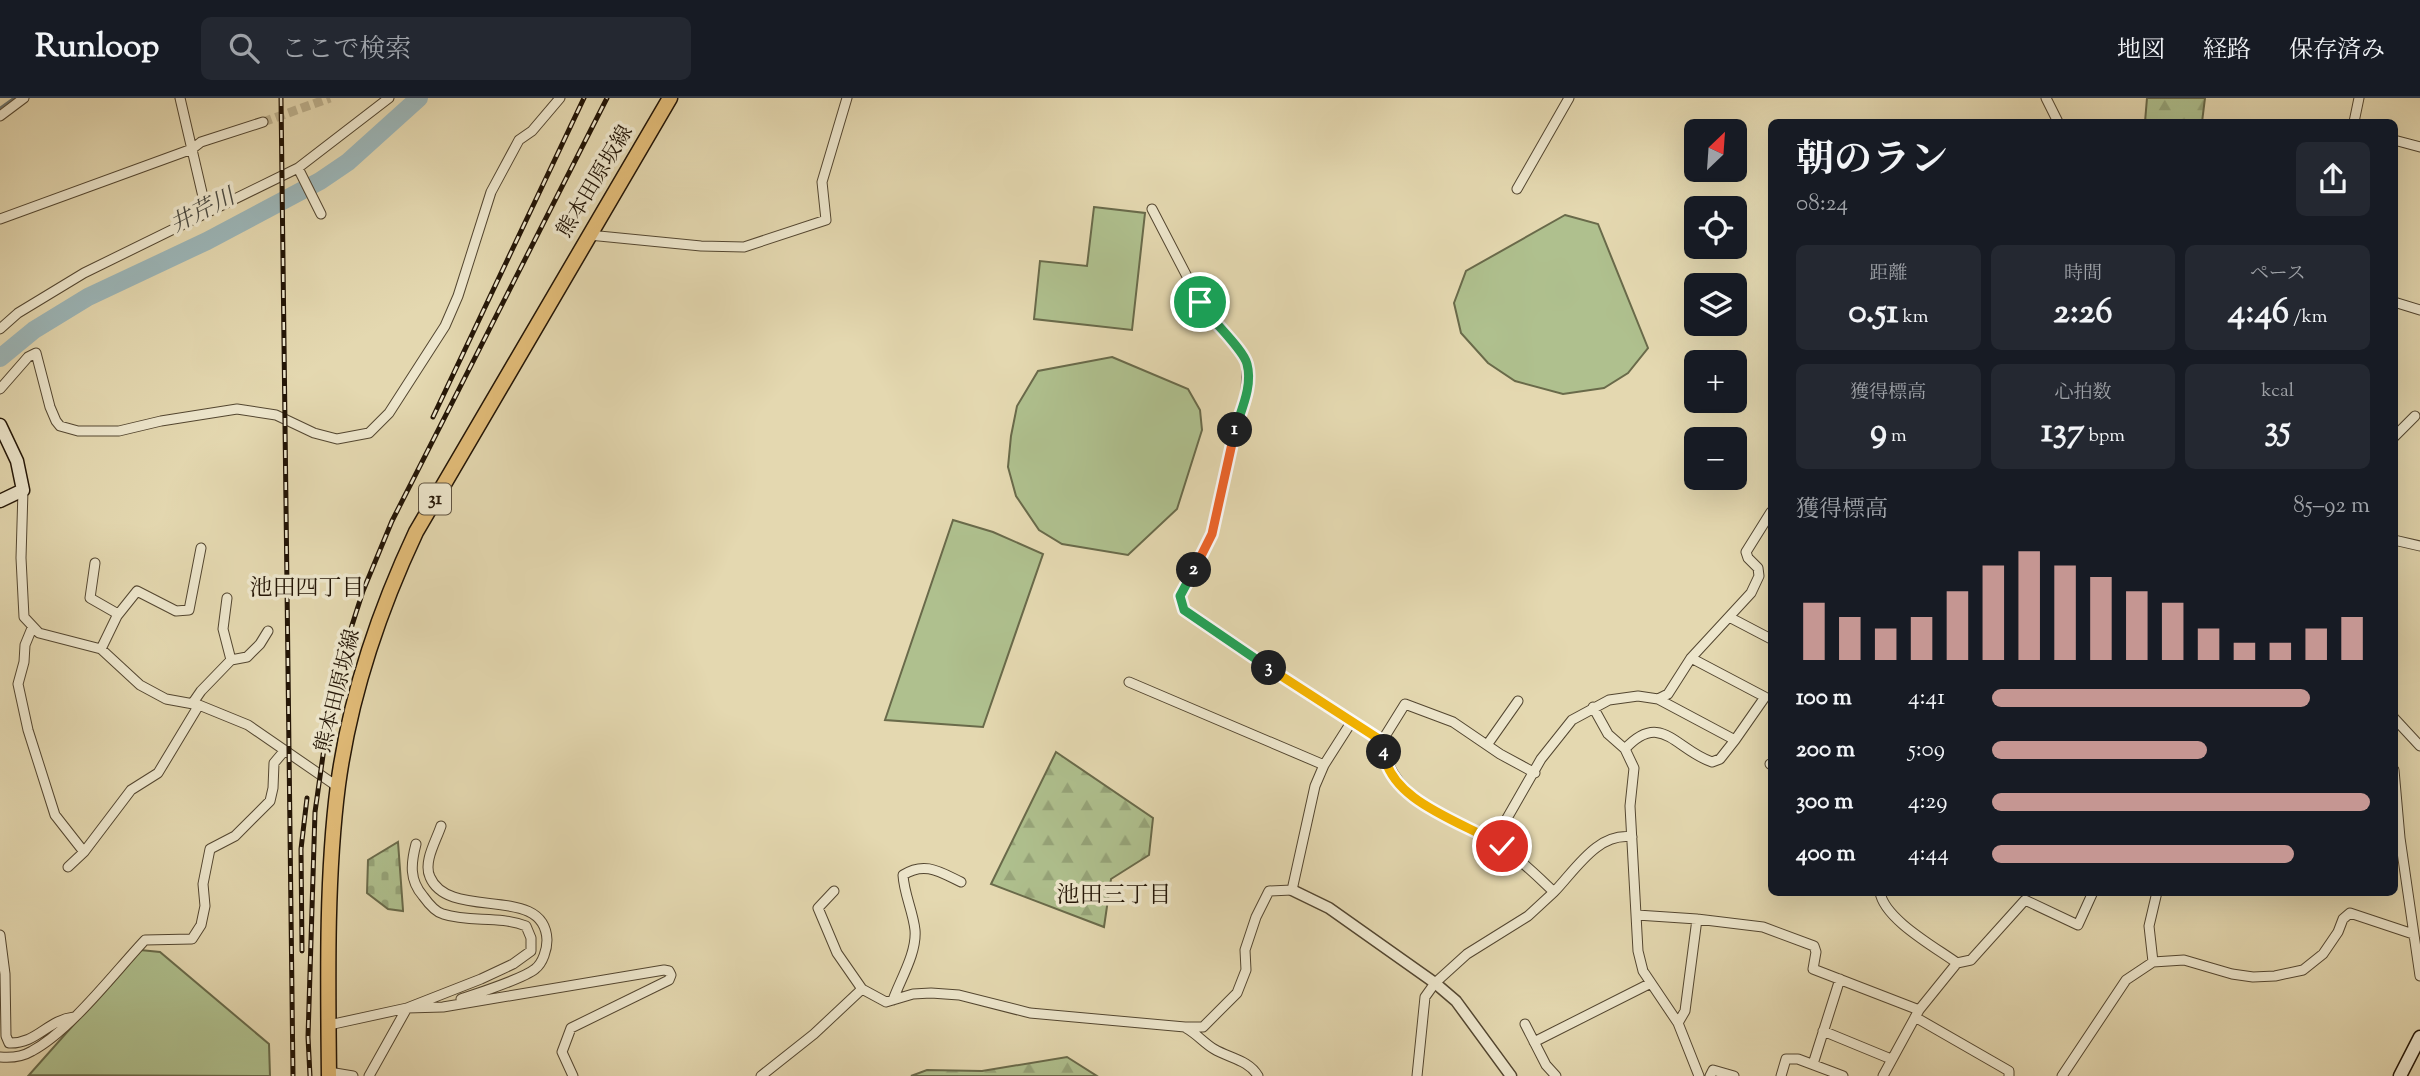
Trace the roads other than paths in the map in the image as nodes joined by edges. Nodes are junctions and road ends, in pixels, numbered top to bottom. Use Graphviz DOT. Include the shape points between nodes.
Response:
graph roads {
  1 [pos="24,98"];
  2 [pos="180,98"];
  3 [pos="388,98"];
  4 [pos="560,98"];
  5 [pos="670,98"];
  6 [pos="848,98"];
  7 [pos="1569,98"];
  8 [pos="2046,98"];
  9 [pos="2359,98"];
  10 [pos="0,116"];
  11 [pos="2056,119"];
  12 [pos="2355,119"];
  13 [pos="263,122"];
  14 [pos="2398,142"];
  15 [pos="2420,147"];
  16 [pos="192,149"];
  17 [pos="298,168"];
  18 [pos="1517,189"];
  19 [pos="1152,209"];
  20 [pos="208,214"];
  21 [pos="321,214"];
  22 [pos="0,219"];
  23 [pos="589,235"];
  24 [pos="2398,303"];
  25 [pos="2420,310"];
  26 [pos="0,329"];
  27 [pos="0,389"];
  28 [pos="2415,416"];
  29 [pos="0,425"];
  30 [pos="2398,433"];
  31 [pos="23,490"];
  32 [pos="0,501"];
  33 [pos="1768,517"];
  34 [pos="2398,541"];
  35 [pos="2420,546"];
  36 [pos="201,548"];
  37 [pos="95,563"];
  38 [pos="227,598"];
  39 [pos="118,614"];
  40 [pos="1729,617"];
  41 [pos="32,628"];
  42 [pos="268,631"];
  43 [pos="1768,637"];
  44 [pos="101,649"];
  45 [pos="1690,658"];
  46 [pos="231,660"];
  47 [pos="1129,681"];
  48 [pos="1658,699"];
  49 [pos="1518,701"];
  50 [pos="196,705"];
  51 [pos="1592,707"];
  52 [pos="1352,721"];
  53 [pos="2398,722"];
  54 [pos="1735,740"];
  55 [pos="1382,741"];
  56 [pos="1487,745"];
  57 [pos="2420,746"];
  58 [pos="1625,749"];
  59 [pos="285,750"];
  60 [pos="1324,765"];
  61 [pos="1535,773"];
  62 [pos="338,787"];
  63 [pos="2398,816"];
  64 [pos="442,826"];
  65 [pos="1632,837"];
  66 [pos="1493,841"];
  67 [pos="416,844"];
  68 [pos="84,852"];
  69 [pos="68,867"];
  70 [pos="961,882"];
  71 [pos="1292,890"];
  72 [pos="834,891"];
  73 [pos="1554,892"];
  74 [pos="1880,896"];
  75 [pos="2091,896"];
  76 [pos="2156,896"];
  77 [pos="1637,915"];
  78 [pos="1697,919"];
  79 [pos="2413,934"];
  80 [pos="0,935"];
  81 [pos="1957,962"];
  82 [pos="2152,962"];
  83 [pos="2420,976"];
  84 [pos="1840,979"];
  85 [pos="1435,983"];
  86 [pos="1651,983"];
  87 [pos="862,989"];
  88 [pos="892,1000"];
  89 [pos="443,1007"];
  90 [pos="407,1008"];
  91 [pos="1917,1013"];
  92 [pos="74,1017"];
  93 [pos="1678,1023"];
  94 [pos="1525,1024"];
  95 [pos="329,1025"];
  96 [pos="1185,1027"];
  97 [pos="1823,1031"];
  98 [pos="2420,1037"];
  99 [pos="1534,1042"];
  100 [pos="0,1058"];
  101 [pos="1891,1059"];
  102 [pos="1812,1064"];
  103 [pos="329,1074"];
  104 [pos="353,1076"];
  105 [pos="369,1076"];
  106 [pos="573,1076"];
  107 [pos="761,1076"];
  108 [pos="1258,1076"];
  109 [pos="1417,1076"];
  110 [pos="1511,1076"];
  111 [pos="1556,1076"];
  112 [pos="1699,1076"];
  113 [pos="1710,1076"];
  114 [pos="1734,1076"];
  115 [pos="1781,1076"];
  116 [pos="1843,1076"];
  117 [pos="1882,1076"];
  118 [pos="2009,1076"];
  119 [pos="2062,1076"];
  120 [pos="2400,1076"];
  1 -- 10 [label="street"];
  2 -- 16 [label="street"];
  3 -- 17 [label="street"];
  4 -- 27 [label="street" via="519,141 491,192 445,326 389,413 369,433 337,439 276,415 237,409 119,431 78,431 60,426 53,415 36,353"];
  5 -- 23 [label="main road, 熊本田原坂線 / 31"];
  6 -- 23 [label="street" via="822,182 826,220 744,247"];
  7 -- 18 [label="street"];
  8 -- 11 [label="street"];
  9 -- 12 [label="street"];
  13 -- 16 [label="street"];
  14 -- 15 [label="street"];
  16 -- 20 [label="street"];
  16 -- 22 [label="street"];
  17 -- 20 [label="street"];
  17 -- 21 [label="street"];
  19 -- 52 [label="street" via="1206,313 1247,365 1246,396 1212,534 1180,596 1184,610"];
  20 -- 26 [label="street" via="84,273"];
  23 -- 62 [label="main road, 熊本田原坂線 / 31" via="394,578 360,679"];
  24 -- 25 [label="street"];
  28 -- 30 [label="street"];
  29 -- 31 [label="main road" via="17,461"];
  31 -- 32 [label="main road"];
  31 -- 41 [label="street" via="24,617"];
  33 -- 40 [label="street" via="1746,552 1759,576 1751,593"];
  34 -- 35 [label="street"];
  36 -- 39 [label="street" via="189,610 176,611 137,591"];
  37 -- 39 [label="street" via="90,598"];
  38 -- 46 [label="street" via="223,629"];
  39 -- 44 [label="street"];
  40 -- 43 [label="street"];
  40 -- 45 [label="street"];
  41 -- 44 [label="street"];
  41 -- 68 [label="street" via="18,684 28,730 55,815"];
  42 -- 46 [label="street" via="247,657"];
  44 -- 50 [label="street" via="140,685 166,699"];
  45 -- 48 [label="street" via="1668,694"];
  45 -- 54 [label="street" via="1765,697"];
  46 -- 50 [label="street" via="201,691"];
  47 -- 60 [label="street"];
  48 -- 51 [label="street" via="1621,698"];
  48 -- 54 [label="street"];
  49 -- 56 [label="street"];
  50 -- 59 [label="street" via="248,724"];
  50 -- 68 [label="street" via="158,773 131,790"];
  51 -- 58 [label="street" via="1608,734"];
  51 -- 61 [label="street" via="1572,720"];
  52 -- 55 [label="street"];
  52 -- 60 [label="street"];
  53 -- 57 [label="street"];
  54 -- 58 [label="street" via="1712,762 1652,731"];
  55 -- 56 [label="street" via="1405,704 1453,722"];
  55 -- 66 [label="street" via="1384,760 1402,788"];
  56 -- 61 [label="street"];
  58 -- 65 [label="street" via="1634,768"];
  59 -- 62 [label="street"];
  59 -- 92 [label="street" via="274,763 270,801 235,836 210,849 203,884 205,906 192,939 145,940"];
  60 -- 71 [label="street" via="1315,786"];
  61 -- 66 [label="street"];
  62 -- 95 [label="main road, 熊本田原坂線 / 31" via="331,879"];
  63 -- 79 [label="street"];
  64 -- 89 [label="street" via="428,863 430,878 442,891 461,900 535,914 546,929 547,944 536,969"];
  65 -- 73 [label="street" via="1619,835 1596,846"];
  65 -- 77 [label="street"];
  66 -- 73 [label="street"];
  67 -- 90 [label="street" via="411,862 414,881 430,905 441,914 511,920 526,926 531,951 481,979"];
  68 -- 69 [label="street"];
  70 -- 88 [label="street" via="932,869 914,868 903,875 915,932"];
  71 -- 85 [label="street" via="1329,908"];
  71 -- 96 [label="street" via="1269,891 1245,950 1246,970 1237,993 1203,1027"];
  72 -- 87 [label="street" via="818,908 837,953"];
  73 -- 85 [label="street" via="1528,916 1467,954"];
  74 -- 81 [label="street" via="1890,915"];
  75 -- 81 [label="street" via="2078,925 2025,900 1971,960"];
  76 -- 82 [label="street" via="2150,926"];
  77 -- 78 [label="street"];
  77 -- 86 [label="street" via="1638,951"];
  78 -- 84 [label="street" via="1763,927 1814,946 1813,969"];
  78 -- 93 [label="street" via="1685,1011"];
  79 -- 82 [label="street" via="2350,913 2323,954 2303,970 2253,977 2184,960"];
  79 -- 83 [label="street"];
  80 -- 92 [label="street" via="9,1043 30,1041 64,1018"];
  81 -- 91 [label="street"];
  82 -- 119 [label="street" via="2126,979"];
  84 -- 91 [label="street"];
  84 -- 97 [label="street"];
  85 -- 109 [label="street" via="1425,997"];
  85 -- 110 [label="street" via="1456,1001"];
  86 -- 93 [label="street"];
  86 -- 99 [label="street"];
  87 -- 88 [label="street" via="886,1002"];
  87 -- 107 [label="street"];
  88 -- 96 [label="street" via="913,994 959,995 1030,1013"];
  89 -- 90 [label="street"];
  89 -- 106 [label="street" via="669,971 669,980 571,1028 562,1052"];
  90 -- 95 [label="street"];
  90 -- 105 [label="street"];
  91 -- 101 [label="street"];
  91 -- 118 [label="street" via="2009,1071"];
  92 -- 100 [label="street" via="32,1051"];
  93 -- 112 [label="street"];
  94 -- 99 [label="street"];
  95 -- 103 [label="main road, 熊本田原坂線 / 31"];
  96 -- 108 [label="street" via="1217,1051 1242,1061"];
  97 -- 101 [label="street"];
  97 -- 102 [label="street"];
  98 -- 120 [label="main road"];
  99 -- 111 [label="street"];
  101 -- 117 [label="street"];
  102 -- 115 [label="street" via="1786,1059"];
  102 -- 116 [label="street"];
  103 -- 104 [label="street"];
  113 -- 114 [label="street" via="1713,1070"];
}
